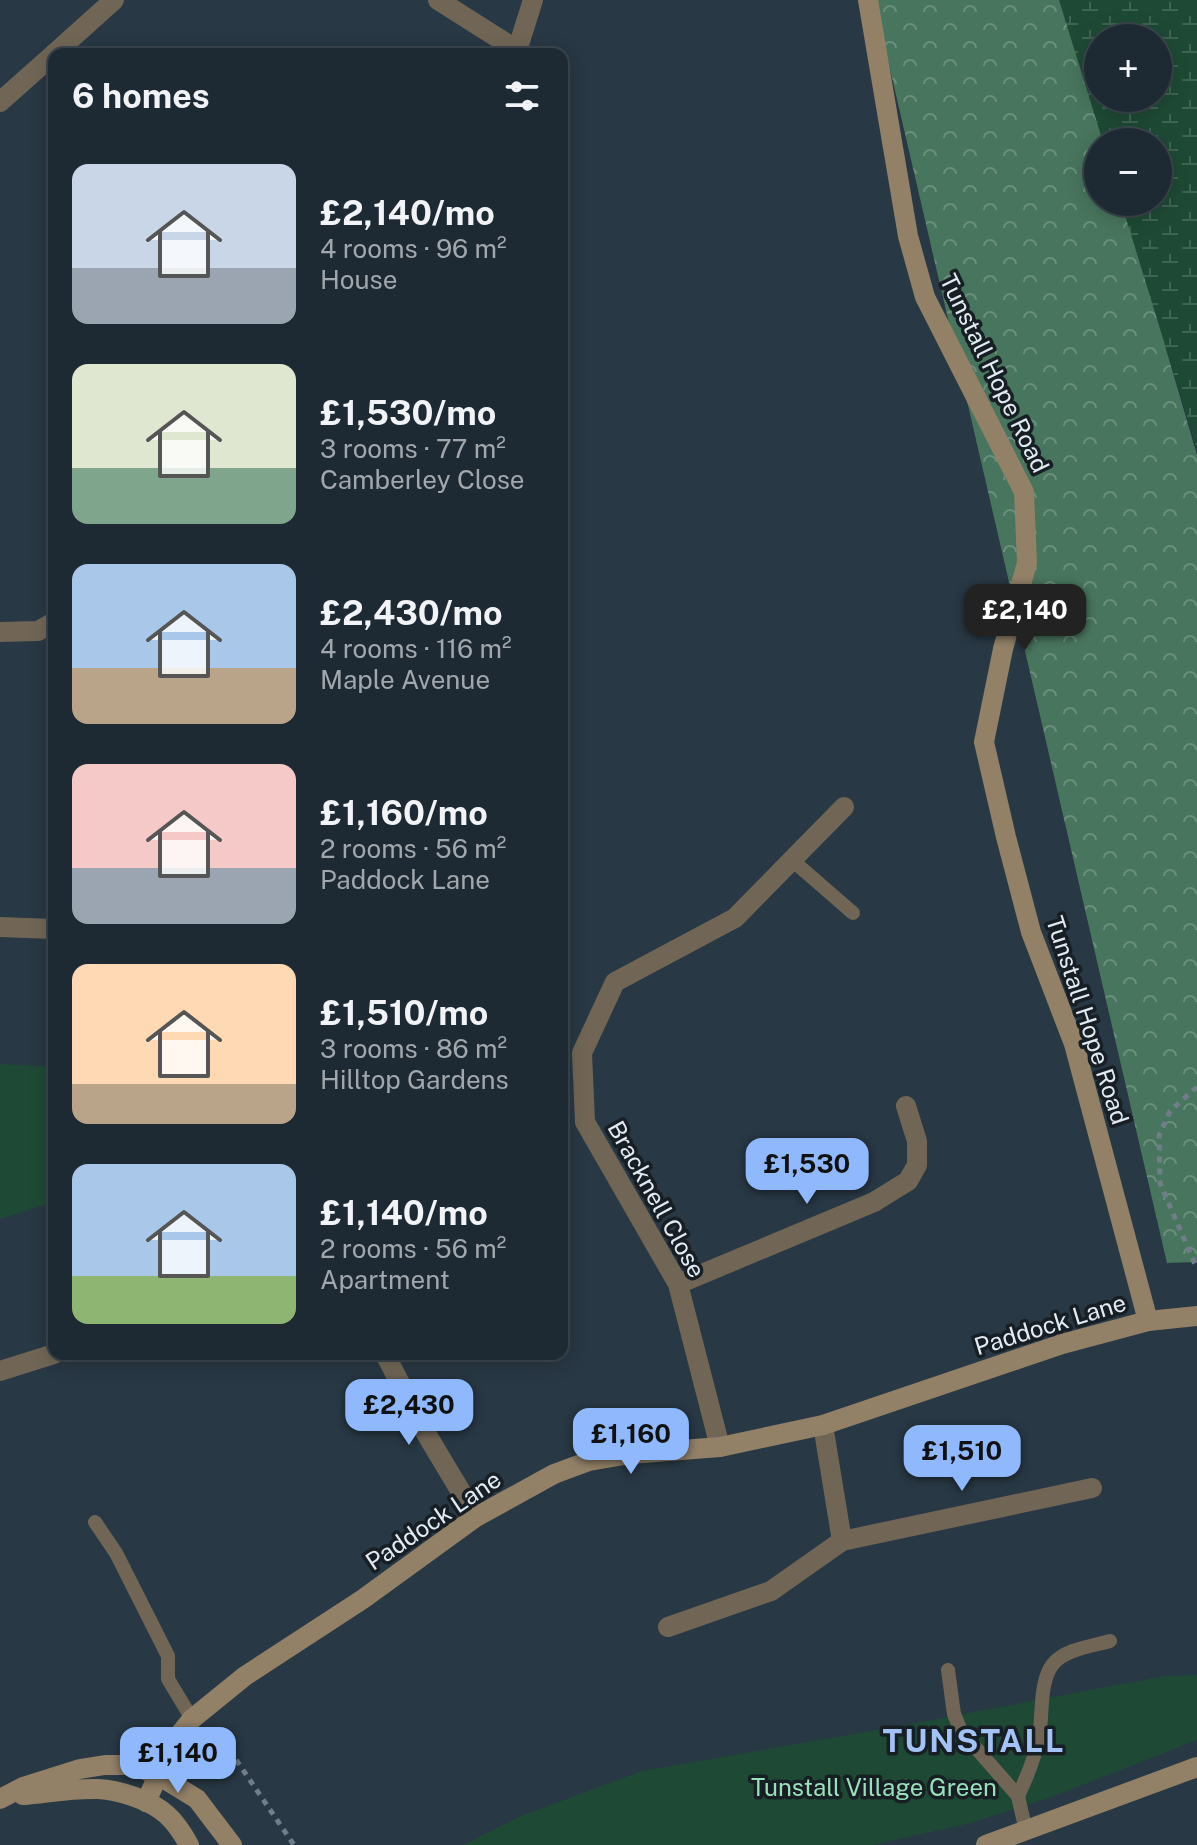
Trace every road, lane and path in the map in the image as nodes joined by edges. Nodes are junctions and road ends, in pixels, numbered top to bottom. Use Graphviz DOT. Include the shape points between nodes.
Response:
graph roads {
  1 [pos="114,0"];
  2 [pos="438,0"];
  3 [pos="533,0"];
  4 [pos="868,0"];
  5 [pos="61,48"];
  6 [pos="510,48"];
  7 [pos="517,48"];
  8 [pos="48,59"];
  9 [pos="0,102"];
  10 [pos="48,625"];
  11 [pos="0,632"];
  12 [pos="844,807"];
  13 [pos="792,860"];
  14 [pos="853,913"];
  15 [pos="0,927"];
  16 [pos="48,929"];
  17 [pos="1197,1087"];
  18 [pos="906,1106"];
  19 [pos="1197,1269"];
  20 [pos="678,1284"];
  21 [pos="1197,1316"];
  22 [pos="1148,1321"];
  23 [pos="48,1356"];
  24 [pos="388,1360"];
  25 [pos="0,1371"];
  26 [pos="823,1425"];
  27 [pos="720,1447"];
  28 [pos="1092,1488"];
  29 [pos="476,1517"];
  30 [pos="95,1522"];
  31 [pos="842,1541"];
  32 [pos="668,1627"];
  33 [pos="1110,1641"];
  34 [pos="948,1670"];
  35 [pos="200,1713"];
  36 [pos="1197,1767"];
  37 [pos="158,1775"];
  38 [pos="1018,1796"];
  39 [pos="4,1798"];
  40 [pos="146,1802"];
  41 [pos="1026,1831"];
  42 [pos="189,1845"];
  43 [pos="232,1845"];
  44 [pos="294,1845"];
  45 [pos="986,1845"];
  1 -- 5 [label="street"];
  2 -- 6 [label="street"];
  3 -- 7 [label="street"];
  4 -- 22 [label="street, Tunstall Hope Road" via="908,236 925,297 1024,492 1027,563 984,742 1031,932 1074,1044"];
  8 -- 9 [label="street"];
  10 -- 11 [label="street" via="38,631"];
  12 -- 13 [label="street, Bracknell Close"];
  13 -- 14 [label="lane"];
  13 -- 20 [label="street, Bracknell Close" via="735,918 615,982 582,1053 585,1122"];
  15 -- 16 [label="street"];
  17 -- 19 [label="path" via="1170,1111 1159,1136 1159,1152 1160,1183"];
  18 -- 20 [label="street" via="917,1141 917,1165 908,1181 874,1202"];
  20 -- 27 [label="street, Bracknell Close"];
  21 -- 22 [label="street, Paddock Lane"];
  22 -- 26 [label="street, Paddock Lane" via="1062,1344"];
  23 -- 25 [label="street"];
  24 -- 29 [label="street"];
  26 -- 27 [label="street, Paddock Lane"];
  26 -- 31 [label="street"];
  27 -- 29 [label="street, Paddock Lane" via="589,1461"];
  28 -- 31 [label="street"];
  29 -- 35 [label="street, Paddock Lane" via="245,1676"];
  30 -- 35 [label="lane" via="168,1656 168,1679"];
  31 -- 32 [label="street" via="771,1591"];
  33 -- 38 [label="lane" via="1069,1652 1054,1662 1043,1692 1038,1739"];
  34 -- 38 [label="lane" via="961,1731"];
  35 -- 37 [label="street, Paddock Lane" via="172,1744"];
  35 -- 44 [label="path"];
  36 -- 41 [label="street"];
  37 -- 39 [label="street" via="132,1765 105,1765 23,1787"];
  37 -- 40 [label="street, Paddock Lane"];
  37 -- 43 [label="street" via="197,1799"];
  38 -- 41 [label="lane"];
  39 -- 40 [label="street" via="99,1789"];
  40 -- 42 [label="street" via="165,1813"];
  41 -- 45 [label="street"];
}
